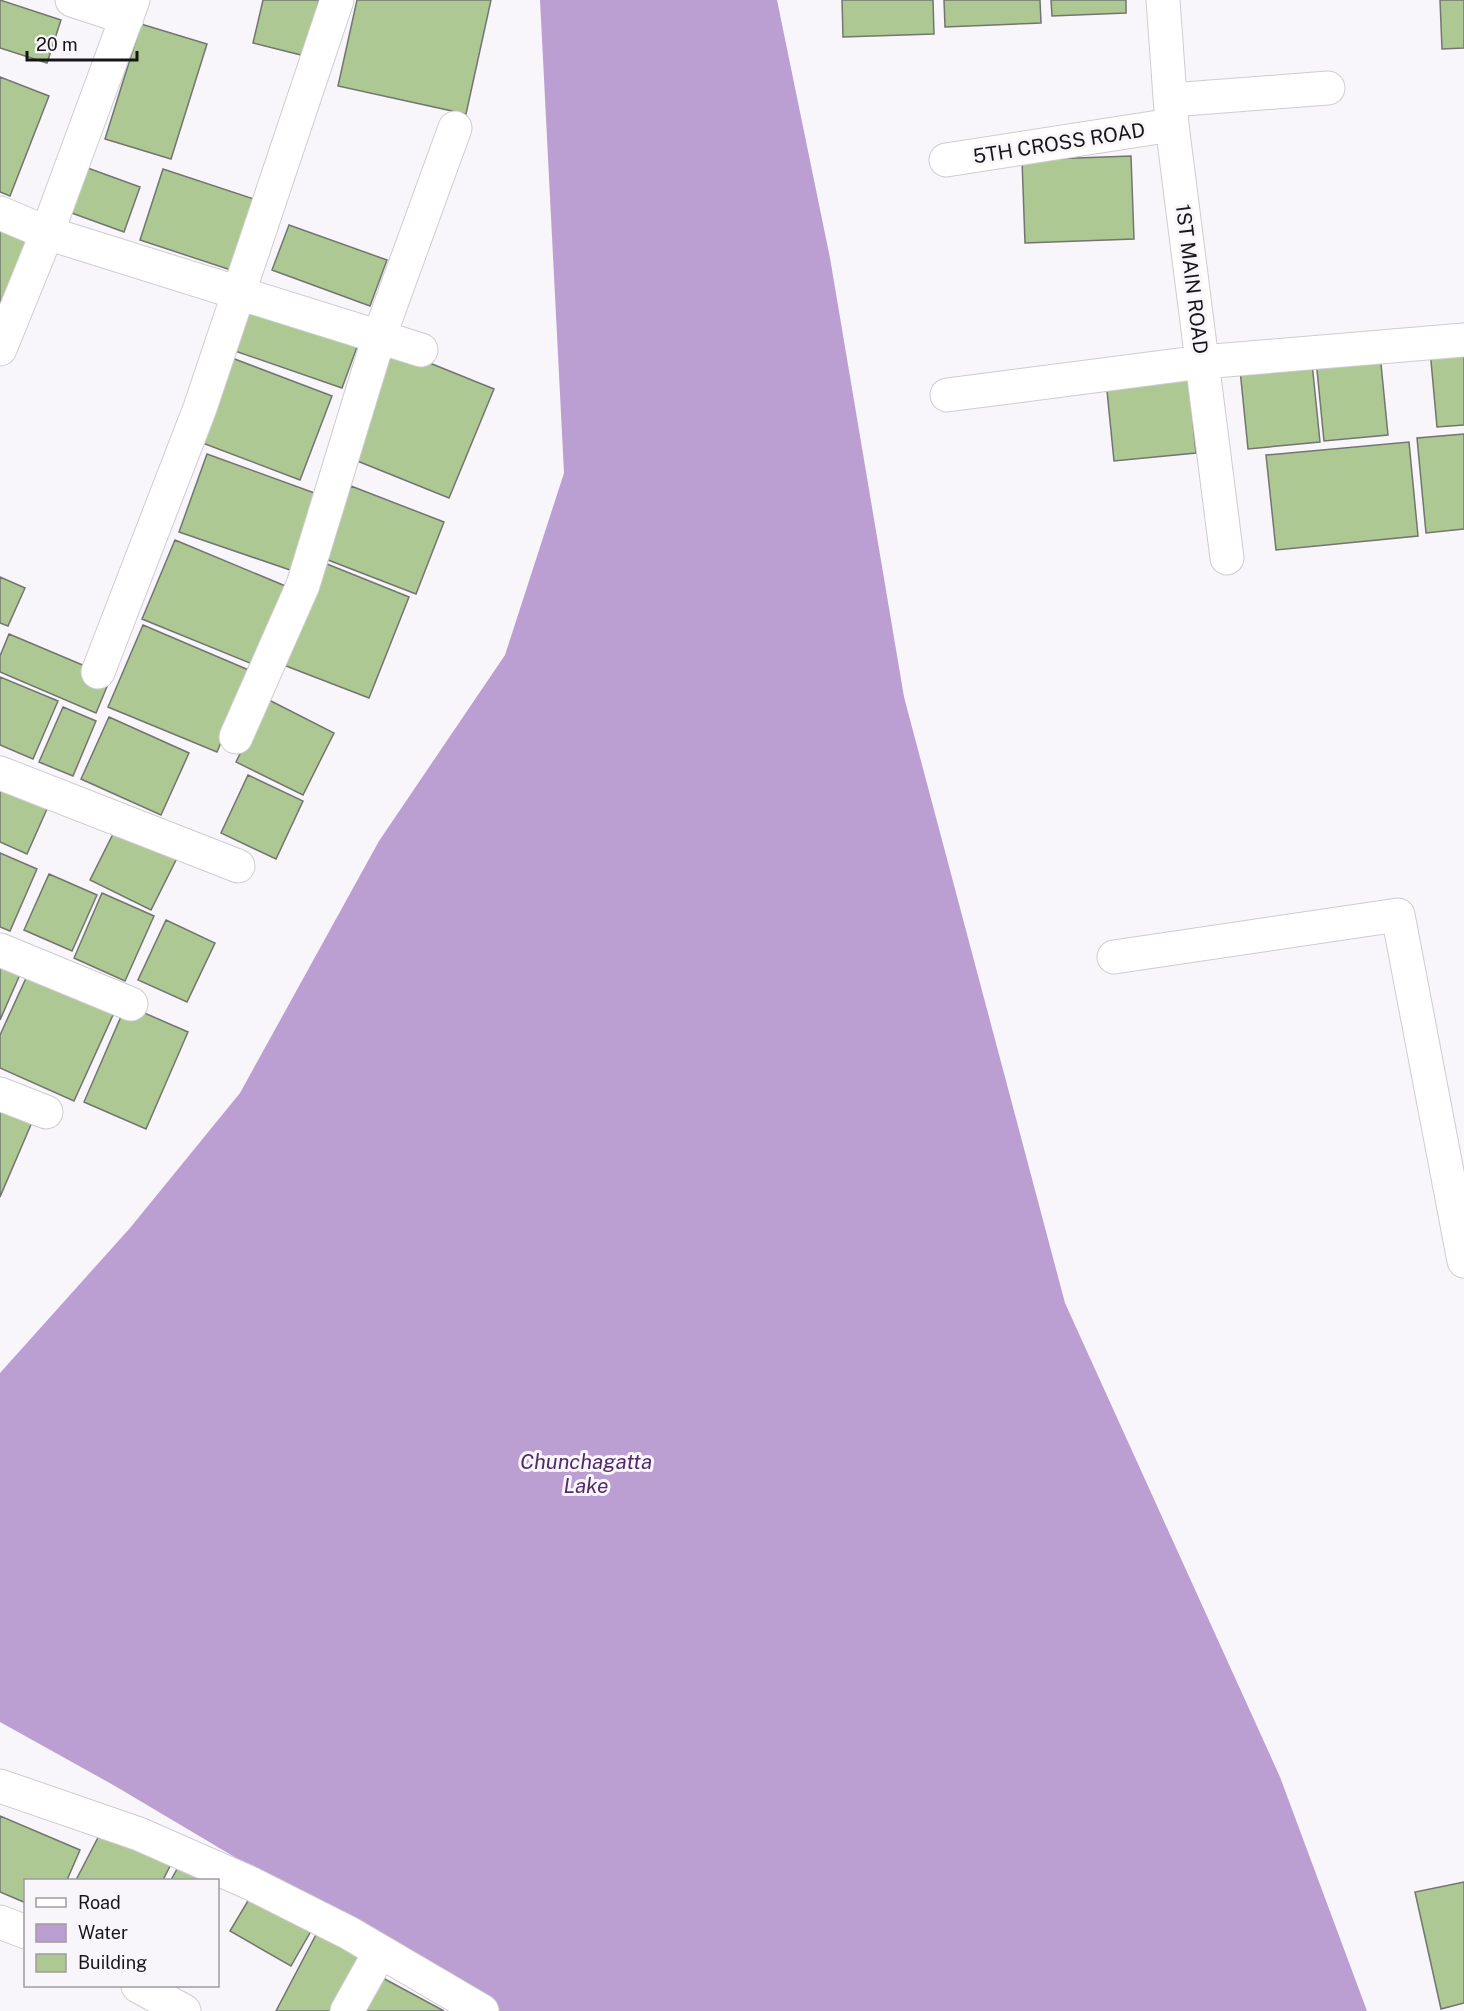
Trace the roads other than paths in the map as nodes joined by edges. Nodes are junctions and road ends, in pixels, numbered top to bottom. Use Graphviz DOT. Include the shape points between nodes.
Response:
graph roads {
  1 [pos="72,0"];
  2 [pos="338,0"];
  3 [pos="1163,0"];
  4 [pos="130,9"];
  5 [pos="1328,88"];
  6 [pos="1172,113"];
  7 [pos="455,128"];
  8 [pos="946,160"];
  9 [pos="0,213"];
  10 [pos="47,233"];
  11 [pos="239,293"];
  12 [pos="379,337"];
  13 [pos="1464,340"];
  14 [pos="0,349"];
  15 [pos="421,350"];
  16 [pos="1202,362"];
  17 [pos="947,395"];
  18 [pos="1227,558"];
  19 [pos="98,672"];
  20 [pos="236,737"];
  21 [pos="0,773"];
  22 [pos="238,866"];
  23 [pos="0,950"];
  24 [pos="1114,957"];
  25 [pos="131,1005"];
  26 [pos="0,1094"];
  27 [pos="46,1112"];
  28 [pos="1464,1261"];
  29 [pos="0,1786"];
  30 [pos="0,1922"];
  31 [pos="24,1931"];
  32 [pos="380,1952"];
  33 [pos="140,1987"];
  34 [pos="184,2011"];
  35 [pos="347,2011"];
  36 [pos="482,2011"];
  1 -- 4 [label="street"];
  2 -- 11 [label="street"];
  3 -- 6 [label="street, 1ST MAIN ROAD"];
  4 -- 10 [label="street"];
  5 -- 6 [label="street, 5TH CROSS ROAD"];
  6 -- 8 [label="street, 5TH CROSS ROAD"];
  6 -- 16 [label="street, 1ST MAIN ROAD"];
  7 -- 12 [label="street"];
  9 -- 10 [label="street"];
  10 -- 11 [label="street"];
  10 -- 14 [label="street"];
  11 -- 12 [label="street"];
  11 -- 19 [label="street" via="200,408"];
  12 -- 15 [label="street"];
  12 -- 20 [label="street" via="303,585"];
  13 -- 16 [label="street"];
  16 -- 17 [label="street"];
  16 -- 18 [label="street, 1ST MAIN ROAD"];
  21 -- 22 [label="street"];
  23 -- 25 [label="street"];
  24 -- 28 [label="street" via="1398,915"];
  26 -- 27 [label="street"];
  29 -- 32 [label="street" via="139,1834 250,1883"];
  30 -- 31 [label="street"];
  32 -- 35 [label="street"];
  32 -- 36 [label="street"];
  33 -- 34 [label="street"];
}
